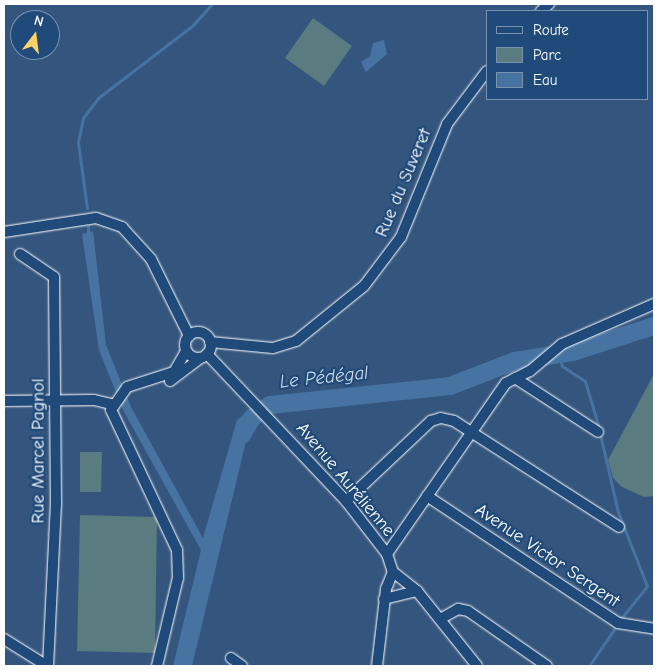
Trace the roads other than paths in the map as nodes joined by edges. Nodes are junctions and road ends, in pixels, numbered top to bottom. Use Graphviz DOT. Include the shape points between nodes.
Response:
graph roads {
  1 [pos="486,72"];
  2 [pos="4,232"];
  3 [pos="20,254"];
  4 [pos="654,304"];
  5 [pos="189,336"];
  6 [pos="210,342"];
  7 [pos="186,351"];
  8 [pos="203,356"];
  9 [pos="515,378"];
  10 [pos="146,385"];
  11 [pos="4,400"];
  12 [pos="55,401"];
  13 [pos="116,401"];
  14 [pos="471,432"];
  15 [pos="598,432"];
  16 [pos="428,496"];
  17 [pos="346,501"];
  18 [pos="619,528"];
  19 [pos="387,554"];
  20 [pos="393,572"];
  21 [pos="417,592"];
  22 [pos="384,599"];
  23 [pos="440,619"];
  24 [pos="654,629"];
  25 [pos="4,639"];
  26 [pos="231,658"];
  27 [pos="47,666"];
  28 [pos="157,666"];
  29 [pos="162,666"];
  30 [pos="242,666"];
  31 [pos="377,666"];
  32 [pos="477,666"];
  33 [pos="546,666"];
  1 -- 6 [label="street, Rue du Suveret" via="447,124 401,237 364,286 310,332 283,346 254,348"];
  2 -- 5 [label="street" via="96,218 122,227 151,259"];
  3 -- 12 [label="street, Rue Marcel Pagnol" via="54,276"];
  4 -- 9 [label="street" via="555,349"];
  5 -- 6 [label="street, Rue du Suveret" via="201,333"];
  5 -- 7 [label="street"];
  6 -- 8 [label="street"];
  7 -- 8 [label="street"];
  7 -- 10 [label="street" via="174,372"];
  8 -- 10 [label="street" via="174,379"];
  8 -- 17 [label="street, Avenue Aurélienne"];
  9 -- 14 [label="street" via="506,383"];
  9 -- 15 [label="street"];
  10 -- 13 [label="street"];
  11 -- 12 [label="street"];
  12 -- 13 [label="street"];
  12 -- 27 [label="street, Rue Marcel Pagnol" via="55,556"];
  13 -- 28 [label="street" via="113,419 177,550 178,578"];
  13 -- 29 [label="street" via="119,420 182,552 183,577"];
  14 -- 16 [label="street"];
  14 -- 17 [label="street" via="454,421 431,420"];
  14 -- 18 [label="street"];
  16 -- 19 [label="street"];
  16 -- 24 [label="street, Avenue Victor Sergent" via="618,623"];
  17 -- 19 [label="street, Avenue Aurélienne"];
  19 -- 20 [label="street, Avenue Aurélienne"];
  20 -- 21 [label="street"];
  20 -- 22 [label="street"];
  21 -- 22 [label="street"];
  21 -- 23 [label="street"];
  22 -- 31 [label="street"];
  23 -- 32 [label="street"];
  23 -- 33 [label="street" via="458,609 468,611"];
  25 -- 27 [label="street"];
  26 -- 30 [label="street"];
}
